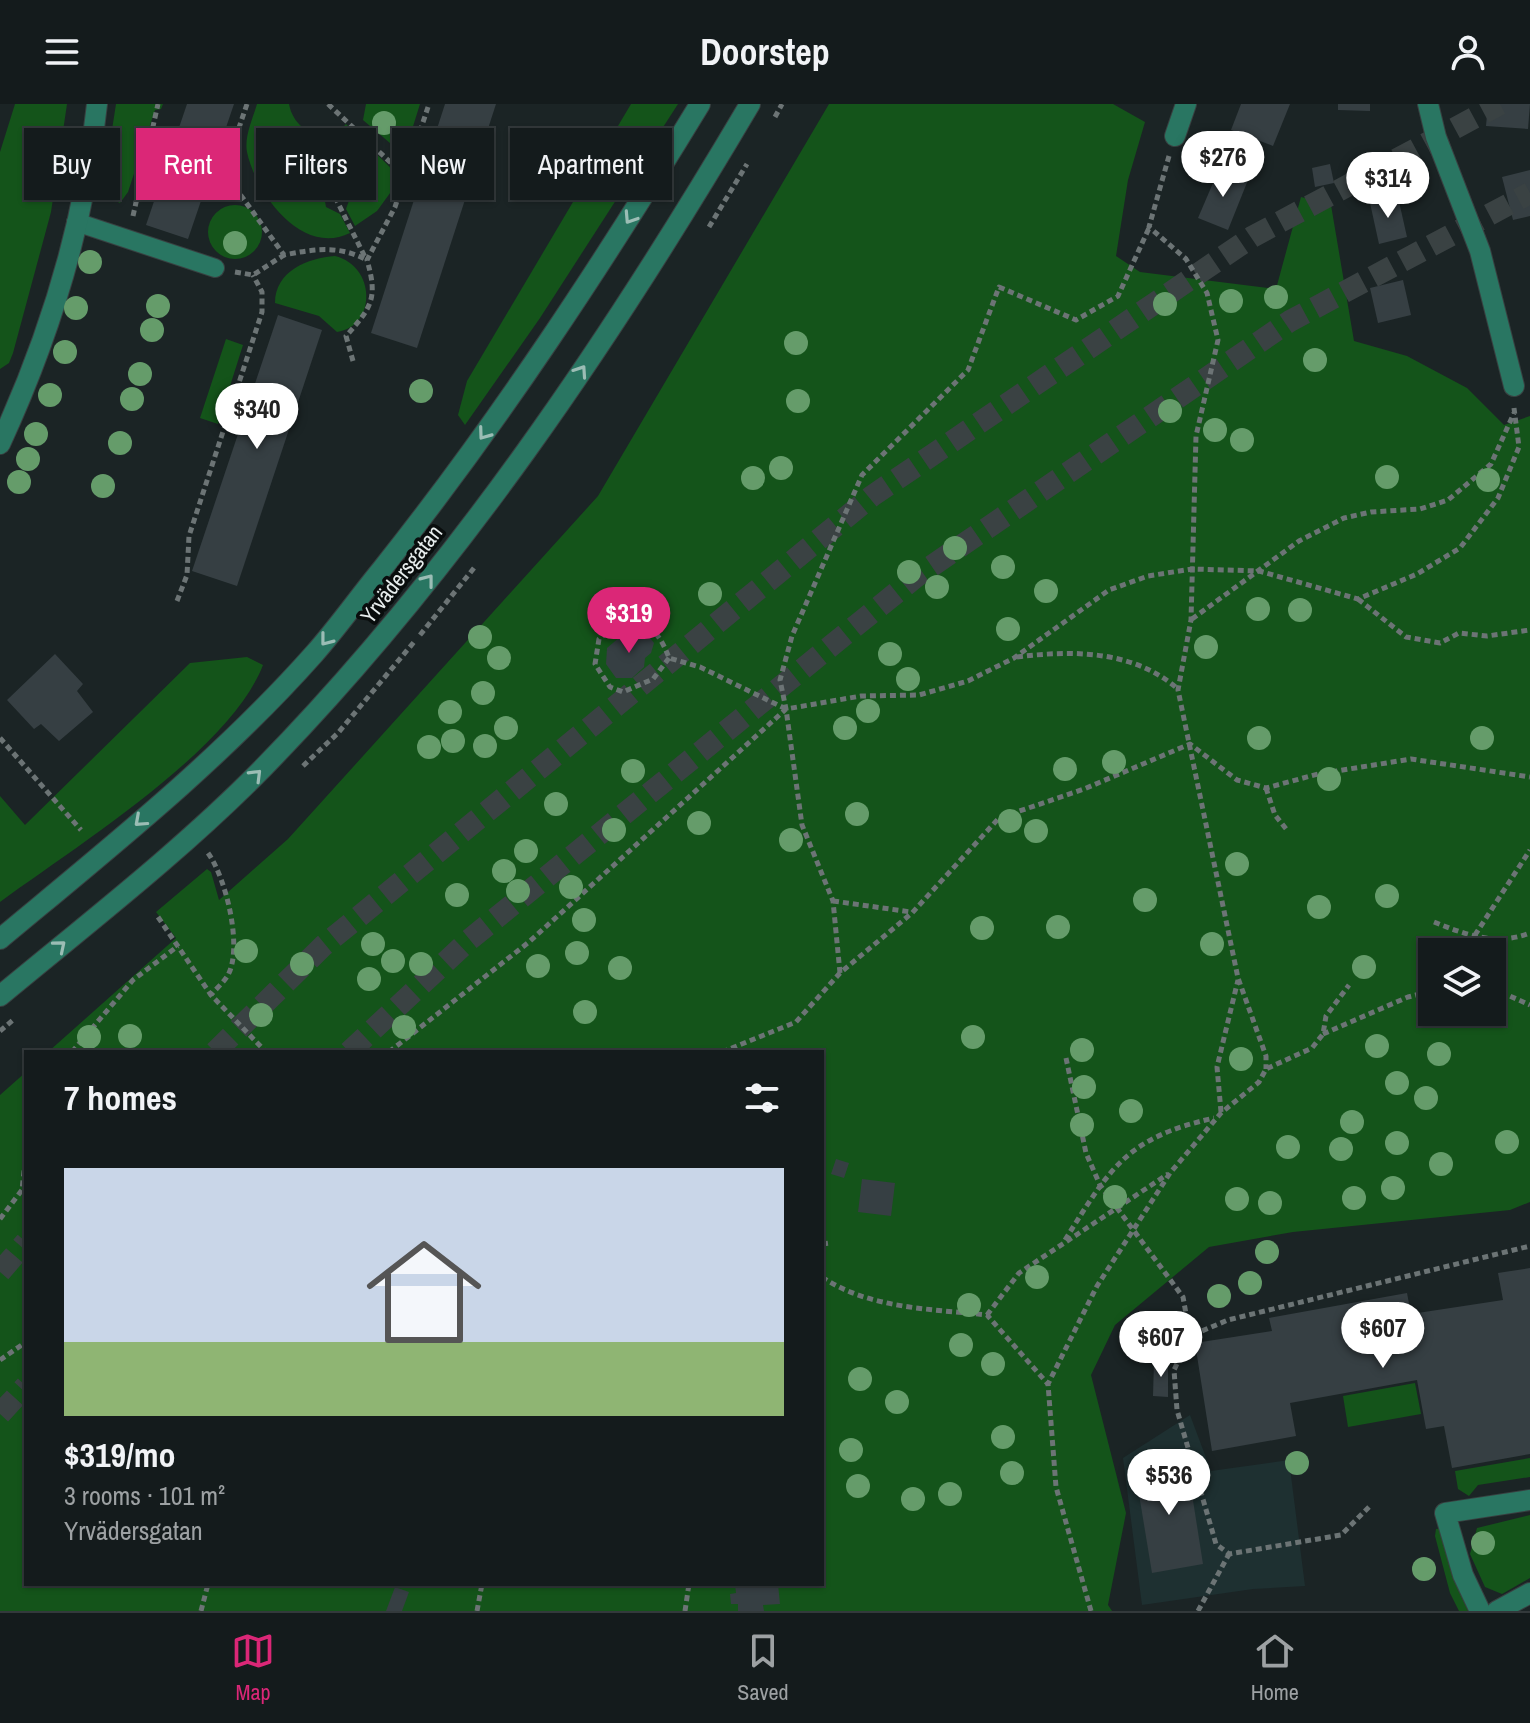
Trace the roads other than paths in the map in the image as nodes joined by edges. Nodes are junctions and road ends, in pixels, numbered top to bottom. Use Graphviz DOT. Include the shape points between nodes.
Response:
graph roads {
  1 [pos="97,104"];
  2 [pos="700,104"];
  3 [pos="750,104"];
  4 [pos="1186,104"];
  5 [pos="1428,104"];
  6 [pos="1175,136"];
  7 [pos="76,222"];
  8 [pos="215,268"];
  9 [pos="1514,386"];
  10 [pos="0,444"];
  11 [pos="0,939"];
  12 [pos="0,996"];
  13 [pos="1530,1500"];
  14 [pos="1530,1593"];
  15 [pos="1480,1611"];
  16 [pos="1497,1611"];
  1 -- 7 [label="street"];
  2 -- 11 [label="street, Yrvädersgatan, one-way" via="513,393 314,654 201,767"];
  12 -- 3 [label="street, Yrvädersgatan, one-way" via="216,813 381,639 580,373"];
  4 -- 6 [label="street"];
  5 -- 9 [label="street" via="1480,251"];
  7 -- 8 [label="lane"];
  7 -- 10 [label="street" via="52,313"];
  13 -- 15 [label="street" via="1445,1513"];
  14 -- 16 [label="street"];
}
